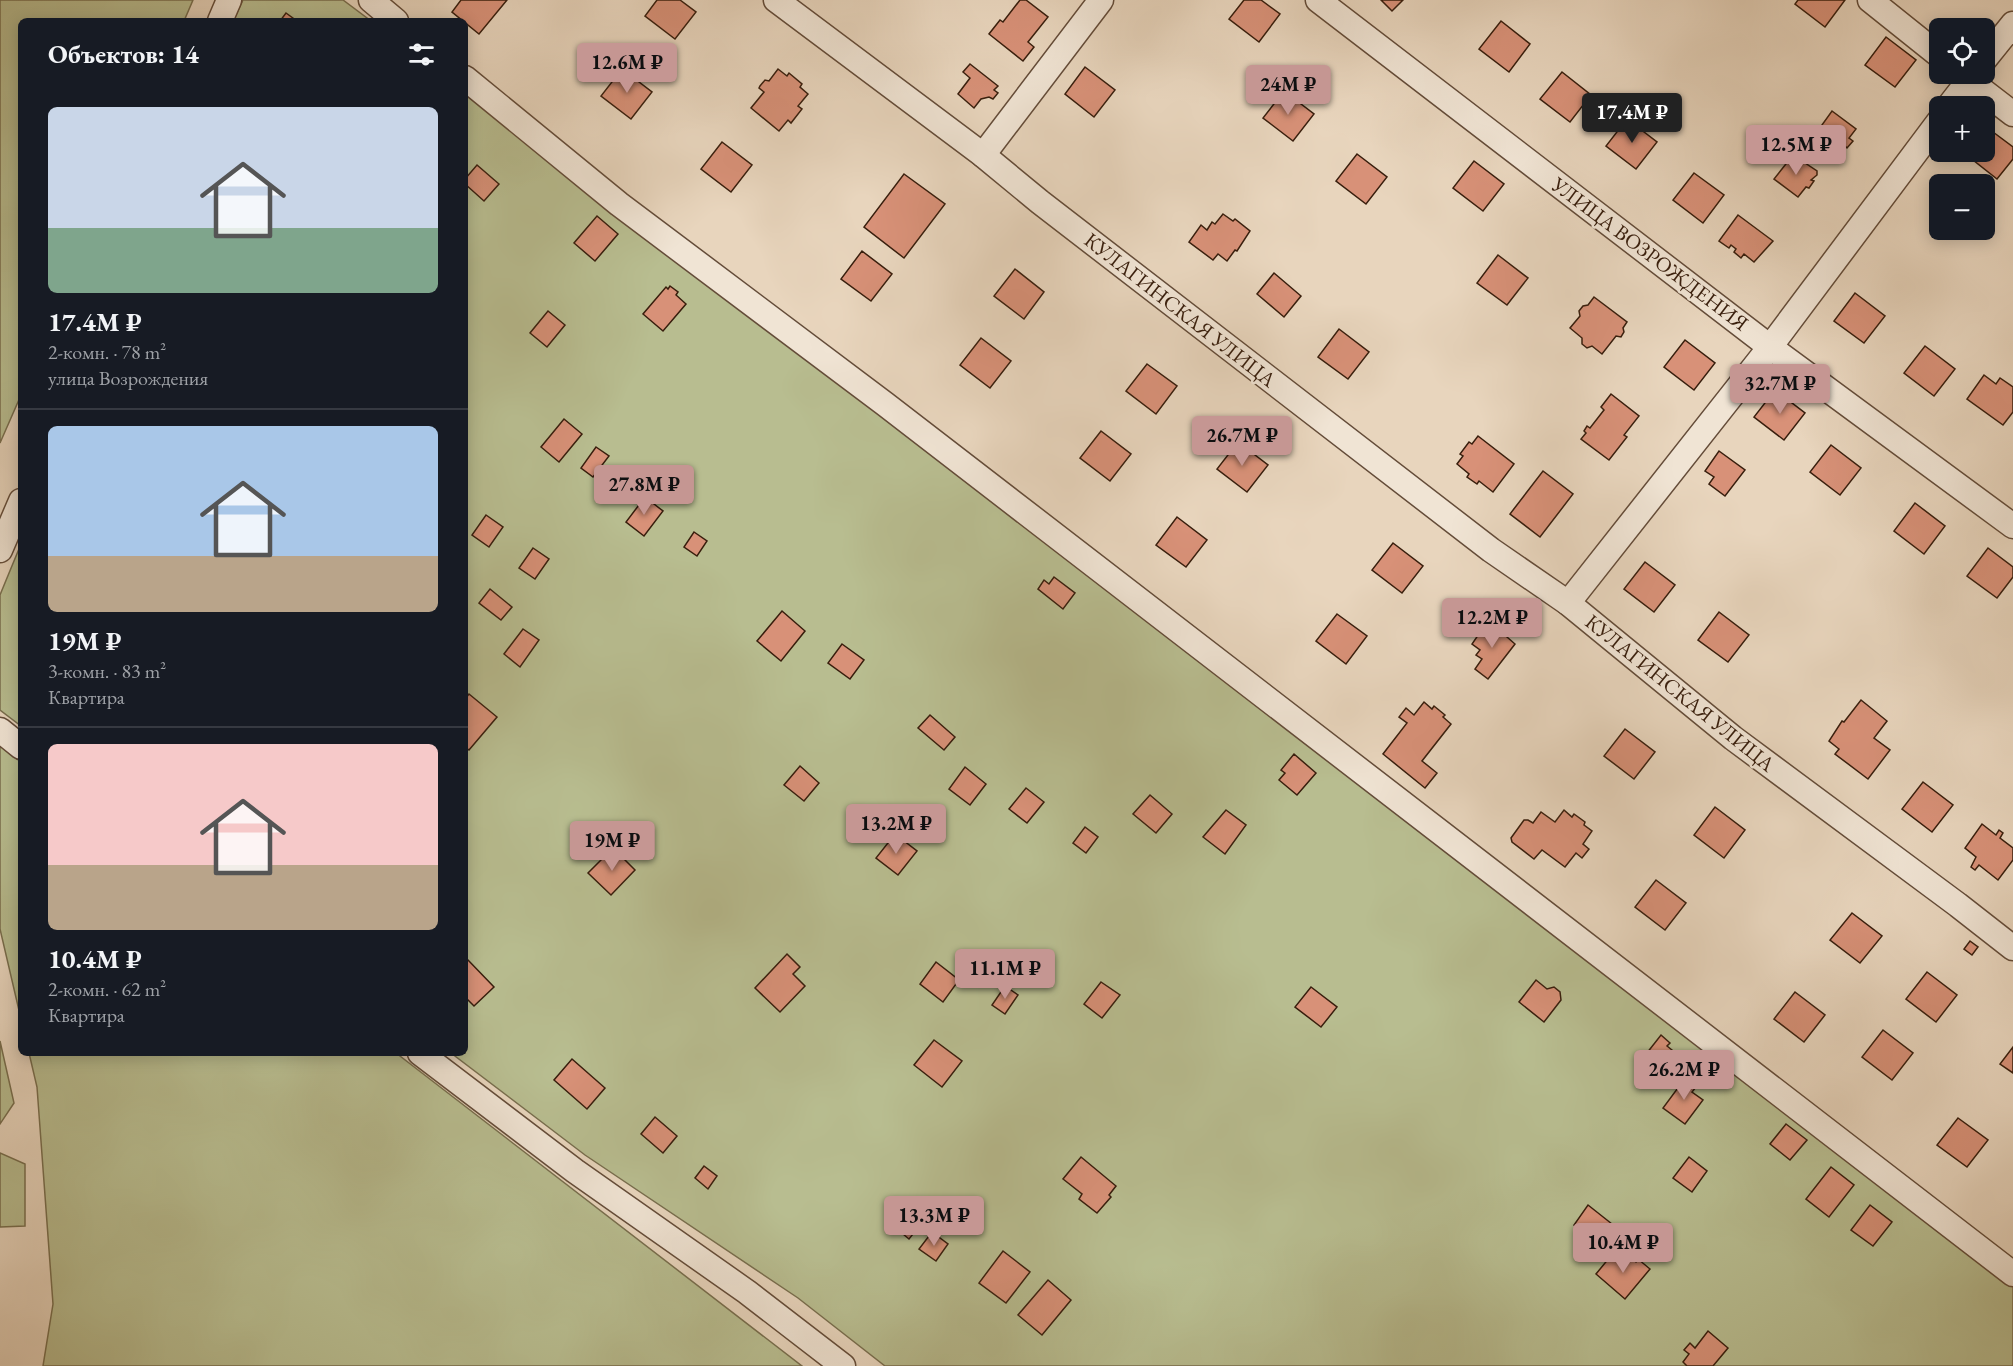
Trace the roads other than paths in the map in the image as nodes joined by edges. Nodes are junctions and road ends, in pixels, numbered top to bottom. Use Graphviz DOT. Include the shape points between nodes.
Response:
graph roads {
  1 [pos="229,0"];
  2 [pos="371,0"];
  3 [pos="776,0"];
  4 [pos="1101,0"];
  5 [pos="1318,0"];
  6 [pos="1870,0"];
  7 [pos="221,18"];
  8 [pos="392,18"];
  9 [pos="2013,24"];
  10 [pos="1995,46"];
  11 [pos="1929,47"];
  12 [pos="468,80"];
  13 [pos="1977,84"];
  14 [pos="2013,114"];
  15 [pos="1929,135"];
  16 [pos="983,155"];
  17 [pos="1770,347"];
  18 [pos="18,508"];
  19 [pos="2013,526"];
  20 [pos="0,550"];
  21 [pos="1568,603"];
  22 [pos="0,730"];
  23 [pos="18,745"];
  24 [pos="2013,948"];
  25 [pos="424,1056"];
  26 [pos="2013,1274"];
  27 [pos="843,1366"];
  1 -- 7 [label="street"];
  2 -- 8 [label="street"];
  3 -- 16 [label="street, КУЛАГИНСКАЯ УЛИЦА"];
  4 -- 16 [label="street"];
  5 -- 17 [label="street, УЛИЦА ВОЗРОЖДЕНИЯ"];
  6 -- 11 [label="street"];
  9 -- 10 [label="street"];
  12 -- 26 [label="street" via="619,204 885,404"];
  13 -- 14 [label="street"];
  15 -- 17 [label="street"];
  16 -- 21 [label="street, КУЛАГИНСКАЯ УЛИЦА" via="1491,550"];
  17 -- 19 [label="street, УЛИЦА ВОЗРОЖДЕНИЯ"];
  17 -- 21 [label="street"];
  18 -- 20 [label="street"];
  21 -- 24 [label="street, КУЛАГИНСКАЯ УЛИЦА" via="1733,738"];
  22 -- 23 [label="street"];
  25 -- 27 [label="street"];
}
